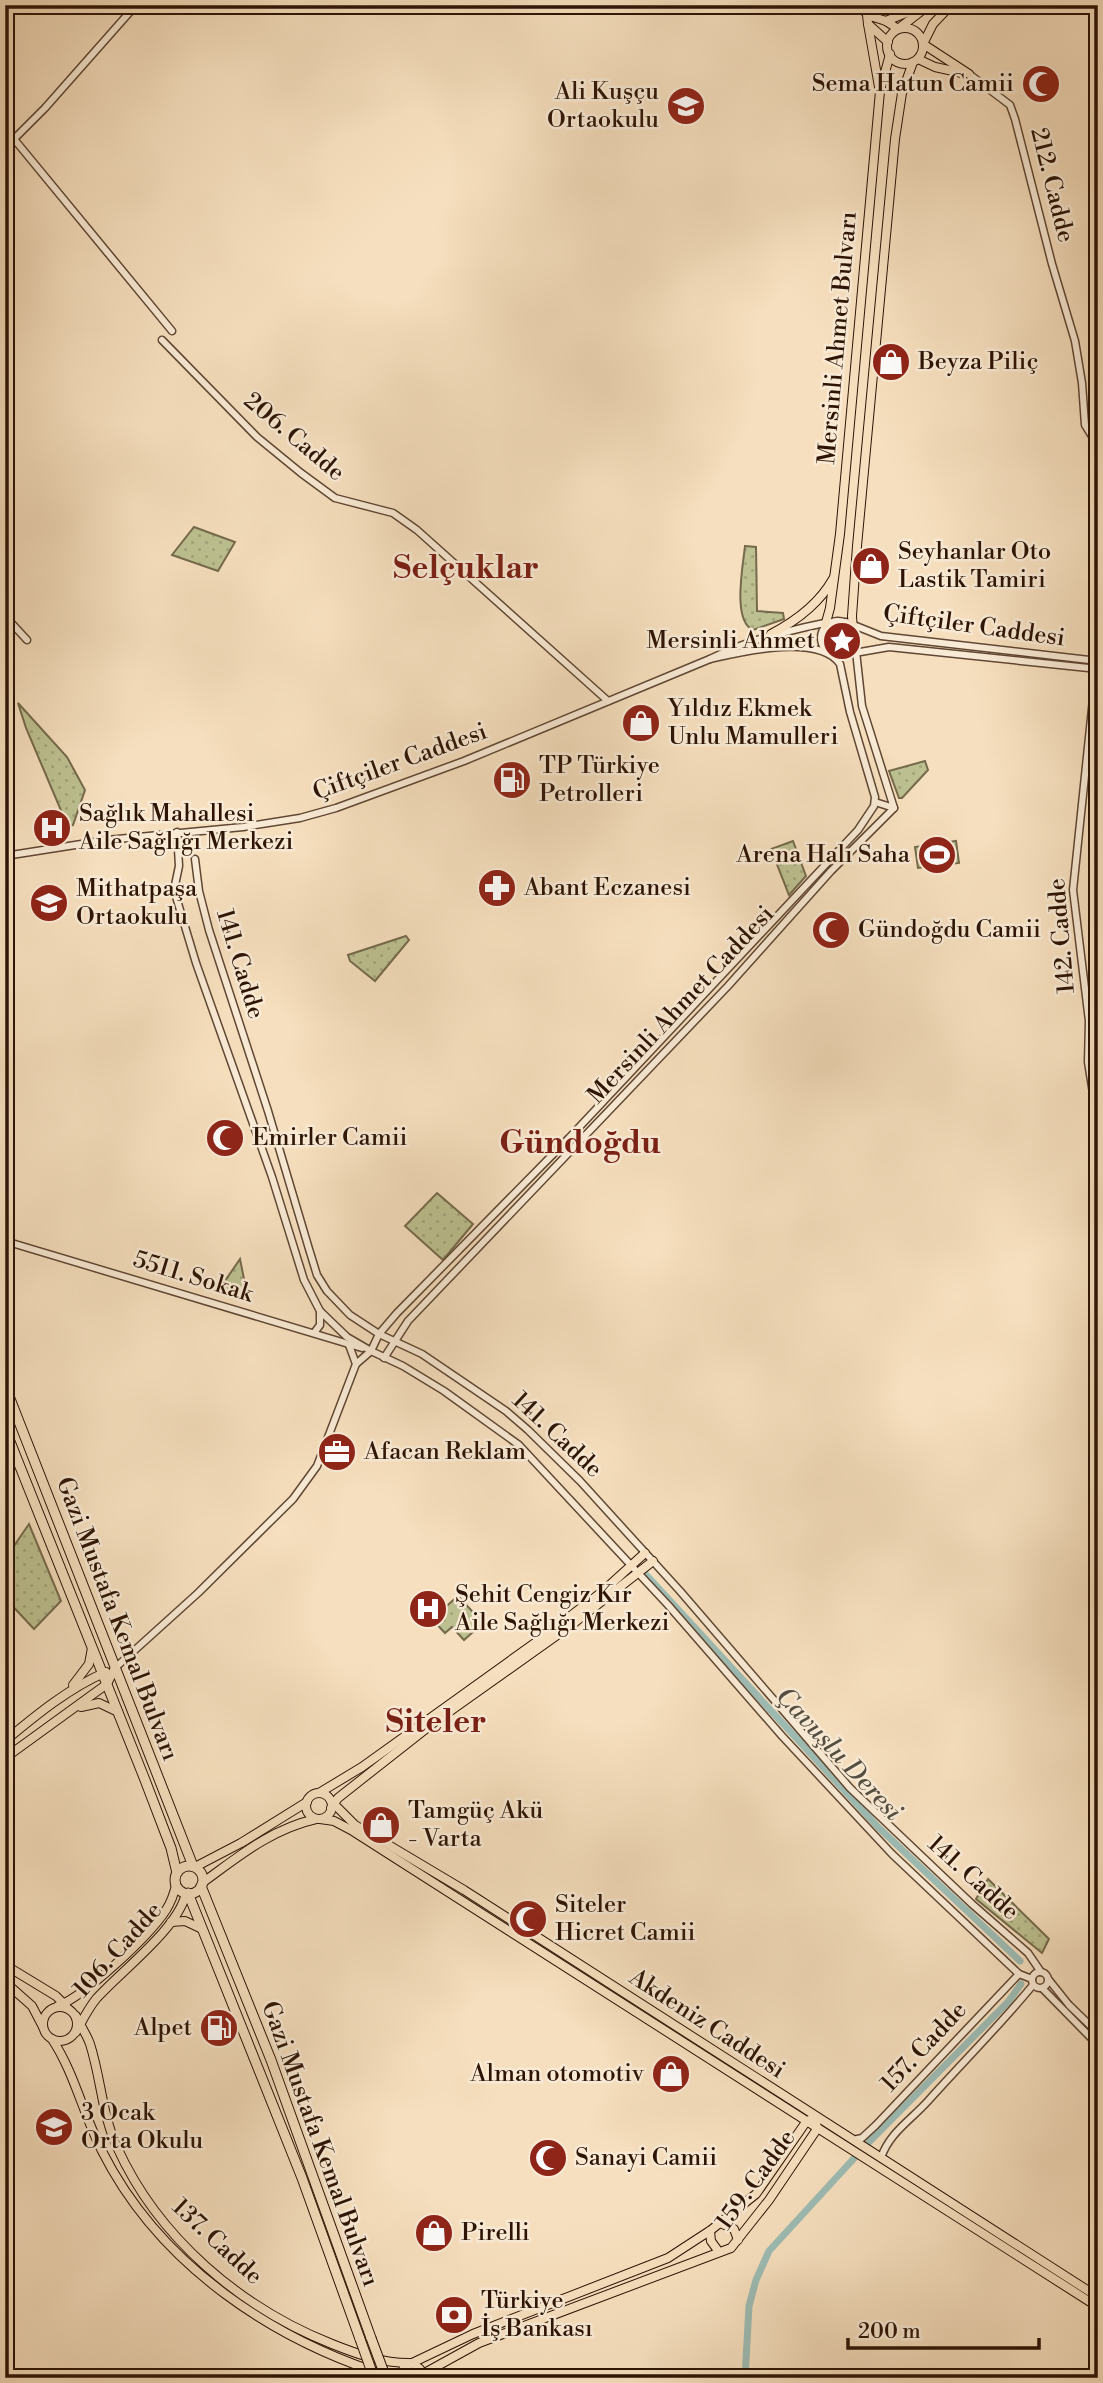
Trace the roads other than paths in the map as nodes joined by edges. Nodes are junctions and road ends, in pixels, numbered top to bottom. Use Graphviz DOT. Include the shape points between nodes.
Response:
graph roads {
  1 [pos="136,5"];
  2 [pos="858,5"];
  3 [pos="927,5"];
  4 [pos="951,5"];
  5 [pos="868,19"];
  6 [pos="886,20"];
  7 [pos="898,29"];
  8 [pos="888,42"];
  9 [pos="923,44"];
  10 [pos="890,54"];
  11 [pos="915,60"];
  12 [pos="969,74"];
  13 [pos="880,91"];
  14 [pos="14,139"];
  15 [pos="5,148"];
  16 [pos="172,331"];
  17 [pos="162,340"];
  18 [pos="1098,446"];
  19 [pos="834,576"];
  20 [pos="5,616"];
  21 [pos="827,624"];
  22 [pos="850,626"];
  23 [pos="771,634"];
  24 [pos="27,640"];
  25 [pos="855,642"];
  26 [pos="856,653"];
  27 [pos="832,654"];
  28 [pos="843,655"];
  29 [pos="710,659"];
  30 [pos="1097,665"];
  31 [pos="608,701"];
  32 [pos="875,802"];
  33 [pos="894,808"];
  34 [pos="177,832"];
  35 [pos="5,856"];
  36 [pos="195,859"];
  37 [pos="723,975"];
  38 [pos="728,986"];
  39 [pos="1098,1124"];
  40 [pos="5,1241"];
  41 [pos="320,1311"];
  42 [pos="314,1333"];
  43 [pos="379,1334"];
  44 [pos="395,1341"];
  45 [pos="349,1345"];
  46 [pos="370,1351"];
  47 [pos="384,1358"];
  48 [pos="356,1363"];
  49 [pos="5,1386"];
  50 [pos="5,1429"];
  51 [pos="643,1554"];
  52 [pos="651,1564"];
  53 [pos="632,1566"];
  54 [pos="639,1573"];
  55 [pos="92,1645"];
  56 [pos="727,1645"];
  57 [pos="713,1656"];
  58 [pos="115,1668"];
  59 [pos="103,1673"];
  60 [pos="107,1684"];
  61 [pos="64,1695"];
  62 [pos="72,1710"];
  63 [pos="118,1712"];
  64 [pos="5,1741"];
  65 [pos="5,1758"];
  66 [pos="850,1788"];
  67 [pos="319,1793"];
  68 [pos="838,1796"];
  69 [pos="307,1802"];
  70 [pos="332,1805"];
  71 [pos="318,1819"];
  72 [pos="194,1867"];
  73 [pos="177,1872"];
  74 [pos="202,1884"];
  75 [pos="176,1885"];
  76 [pos="187,1893"];
  77 [pos="171,1922"];
  78 [pos="202,1929"];
  79 [pos="5,1965"];
  80 [pos="1041,1972"];
  81 [pos="1019,1974"];
  82 [pos="1049,1980"];
  83 [pos="5,1982"];
  84 [pos="1032,1982"];
  85 [pos="1043,1989"];
  86 [pos="63,2006"];
  87 [pos="77,2024"];
  88 [pos="43,2027"];
  89 [pos="1098,2033"];
  90 [pos="52,2039"];
  91 [pos="1098,2045"];
  92 [pos="815,2117"];
  93 [pos="806,2122"];
  94 [pos="817,2129"];
  95 [pos="853,2140"];
  96 [pos="878,2156"];
  97 [pos="720,2223"];
  98 [pos="710,2231"];
  99 [pos="738,2240"];
  100 [pos="719,2252"];
  101 [pos="1098,2297"];
  102 [pos="1098,2308"];
  103 [pos="411,2363"];
  104 [pos="420,2377"];
  105 [pos="374,2378"];
  106 [pos="386,2378"];
  107 [pos="395,2378"];
  108 [pos="403,2378"];
  1 -- 14 [label="street"];
  2 -- 5 [label="street"];
  3 -- 6 [label="main road"];
  3 -- 7 [label="main road"];
  4 -- 9 [label="main road" via="933,24"];
  5 -- 6 [label="main road"];
  5 -- 8 [label="main road"];
  5 -- 13 [label="main road"];
  6 -- 7 [label="main road"];
  7 -- 8 [label="main road"];
  7 -- 9 [label="main road" via="915,30"];
  8 -- 10 [label="main road"];
  9 -- 11 [label="main road"];
  9 -- 12 [label="main road"];
  10 -- 11 [label="main road" via="898,62"];
  10 -- 13 [label="main road, Mersinli Ahmet Bulvarı"];
  11 -- 12 [label="main road"];
  11 -- 22 [label="main road, Mersinli Ahmet Bulvarı" via="902,93 895,139"];
  12 -- 18 [label="street, 212. Cadde" via="1010,105 1016,119 1075,341 1085,425"];
  13 -- 19 [label="main road, Mersinli Ahmet Bulvarı"];
  14 -- 15 [label="street"];
  14 -- 16 [label="street"];
  17 -- 31 [label="street, 206. Cadde" via="257,437 300,473 335,498 393,513 417,530"];
  19 -- 21 [label="main road, Mersinli Ahmet Bulvarı"];
  19 -- 23 [label="main road" via="805,613"];
  20 -- 24 [label="street"];
  21 -- 22 [label="street" via="835,621"];
  21 -- 23 [label="street, Çiftçiler Caddesi"];
  21 -- 27 [label="street" via="820,641"];
  22 -- 25 [label="street"];
  22 -- 30 [label="street, Çiftçiler Caddesi" via="881,636"];
  23 -- 29 [label="street, Çiftçiler Caddesi"];
  25 -- 26 [label="street"];
  25 -- 28 [label="street"];
  26 -- 28 [label="street, Çiftçiler Caddesi"];
  26 -- 30 [label="street, Çiftçiler Caddesi" via="889,647"];
  26 -- 33 [label="street" via="862,706"];
  27 -- 28 [label="street"];
  27 -- 29 [label="street, Çiftçiler Caddesi" via="765,647"];
  27 -- 32 [label="street" via="841,664"];
  29 -- 31 [label="street, Çiftçiler Caddesi"];
  30 -- 39 [label="street, 142. Cadde" via="1073,890"];
  31 -- 34 [label="street, Çiftçiler Caddesi" via="336,808 243,827"];
  32 -- 33 [label="street"];
  32 -- 37 [label="street, Mersinli Ahmet Caddesi" via="858,830"];
  33 -- 38 [label="street, Mersinli Ahmet Caddesi"];
  34 -- 35 [label="street, Çiftçiler Caddesi"];
  34 -- 41 [label="street, 141. Cadde" via="179,866 174,890 304,1280"];
  36 -- 43 [label="street, 141. Cadde" via="209,930 317,1275 350,1315"];
  37 -- 38 [label="street"];
  37 -- 43 [label="street, Mersinli Ahmet Caddesi"];
  38 -- 44 [label="street, Mersinli Ahmet Caddesi" via="450,1275"];
  40 -- 42 [label="street, 5511. Sokak"];
  41 -- 42 [label="street" via="320,1325"];
  41 -- 46 [label="street, 141. Cadde"];
  42 -- 45 [label="street, 5511. Sokak"];
  43 -- 44 [label="street, 141. Cadde"];
  43 -- 46 [label="street, Mersinli Ahmet Caddesi"];
  44 -- 47 [label="street, Mersinli Ahmet Caddesi"];
  44 -- 51 [label="street, 141. Cadde" via="422,1354 513,1417 580,1481"];
  45 -- 46 [label="street, 5511. Sokak"];
  45 -- 48 [label="street"];
  46 -- 47 [label="street, 141. Cadde"];
  46 -- 48 [label="street"];
  47 -- 53 [label="street, 141. Cadde" via="444,1391 519,1445"];
  48 -- 58 [label="street" via="320,1460 293,1499"];
  49 -- 58 [label="highway, Gazi Mustafa Kemal Bulvarı"];
  50 -- 55 [label="highway, Gazi Mustafa Kemal Bulvarı"];
  51 -- 52 [label="street, 141. Cadde"];
  51 -- 53 [label="main road"];
  52 -- 54 [label="main road"];
  52 -- 56 [label="street, 141. Cadde"];
  53 -- 54 [label="street, 141. Cadde"];
  53 -- 67 [label="main road" via="539,1640"];
  54 -- 57 [label="street, 141. Cadde"];
  54 -- 70 [label="main road" via="432,1724"];
  55 -- 59 [label="highway, Gazi Mustafa Kemal Bulvarı"];
  55 -- 61 [label="main road" via="89,1664"];
  56 -- 57 [label="street"];
  56 -- 66 [label="street, 141. Cadde"];
  57 -- 68 [label="street, 141. Cadde"];
  58 -- 59 [label="main road"];
  58 -- 60 [label="main road"];
  58 -- 72 [label="highway, Gazi Mustafa Kemal Bulvarı"];
  59 -- 60 [label="highway, Gazi Mustafa Kemal Bulvarı"];
  59 -- 61 [label="main road"];
  60 -- 62 [label="main road"];
  60 -- 63 [label="highway, Gazi Mustafa Kemal Bulvarı"];
  61 -- 64 [label="main road"];
  62 -- 63 [label="main road" via="99,1703"];
  62 -- 65 [label="main road"];
  63 -- 73 [label="highway, Gazi Mustafa Kemal Bulvarı"];
  66 -- 68 [label="street"];
  66 -- 80 [label="street, 141. Cadde" via="1028,1953"];
  67 -- 69 [label="main road"];
  67 -- 70 [label="main road"];
  68 -- 81 [label="street, 141. Cadde"];
  69 -- 71 [label="main road" via="307,1810"];
  69 -- 72 [label="main road"];
  70 -- 71 [label="main road" via="327,1816"];
  70 -- 92 [label="main road, Akdeniz Caddesi" via="355,1825 464,1890"];
  71 -- 74 [label="main road" via="284,1829 243,1852"];
  71 -- 93 [label="main road, Akdeniz Caddesi" via="351,1830"];
  72 -- 73 [label="highway"];
  72 -- 74 [label="highway"];
  73 -- 75 [label="highway"];
  74 -- 76 [label="highway" via="196,1892"];
  74 -- 106 [label="highway, Gazi Mustafa Kemal Bulvarı, bridge"];
  75 -- 76 [label="highway"];
  75 -- 86 [label="main road, 106. Cadde" via="158,1921"];
  76 -- 77 [label="main road, 106. Cadde"];
  76 -- 78 [label="highway, Gazi Mustafa Kemal Bulvarı"];
  77 -- 78 [label="main road" via="185,1921"];
  77 -- 87 [label="main road, 106. Cadde"];
  78 -- 105 [label="highway, Gazi Mustafa Kemal Bulvarı, bridge" via="302,2178"];
  79 -- 86 [label="main road" via="56,1996"];
  80 -- 82 [label="street"];
  80 -- 84 [label="street"];
  81 -- 84 [label="street, 141. Cadde"];
  81 -- 95 [label="street, 157. Cadde" via="876,2125"];
  82 -- 85 [label="street"];
  82 -- 89 [label="street"];
  83 -- 88 [label="main road" via="32,2006"];
  84 -- 85 [label="street"];
  84 -- 96 [label="street, 157. Cadde"];
  85 -- 91 [label="street"];
  86 -- 87 [label="main road"];
  86 -- 88 [label="main road" via="52,2008"];
  87 -- 90 [label="main road" via="68,2039"];
  87 -- 103 [label="main road, 137. Cadde" via="90,2044 116,2146 139,2190 173,2235 251,2302 307,2334 359,2354"];
  88 -- 90 [label="main road"];
  90 -- 107 [label="main road, 137. Cadde" via="69,2068 103,2153 125,2190 167,2242 247,2311 303,2343"];
  92 -- 93 [label="main road, 159. Cadde"];
  92 -- 94 [label="main road, 159. Cadde"];
  92 -- 95 [label="main road, Akdeniz Caddesi"];
  93 -- 94 [label="main road, Akdeniz Caddesi"];
  93 -- 97 [label="main road, 159. Cadde" via="756,2194"];
  94 -- 99 [label="main road, 159. Cadde"];
  94 -- 102 [label="main road, Akdeniz Caddesi"];
  95 -- 96 [label="main road, Akdeniz Caddesi"];
  96 -- 101 [label="main road"];
  97 -- 98 [label="main road, 159. Cadde"];
  97 -- 99 [label="main road" via="734,2229"];
  98 -- 100 [label="main road"];
  98 -- 103 [label="main road, 159. Cadde" via="667,2258 473,2333"];
  99 -- 100 [label="main road, 159. Cadde"];
  100 -- 104 [label="main road, 159. Cadde" via="479,2343"];
  103 -- 104 [label="main road" via="418,2366"];
  103 -- 108 [label="main road" via="402,2370"];
}
